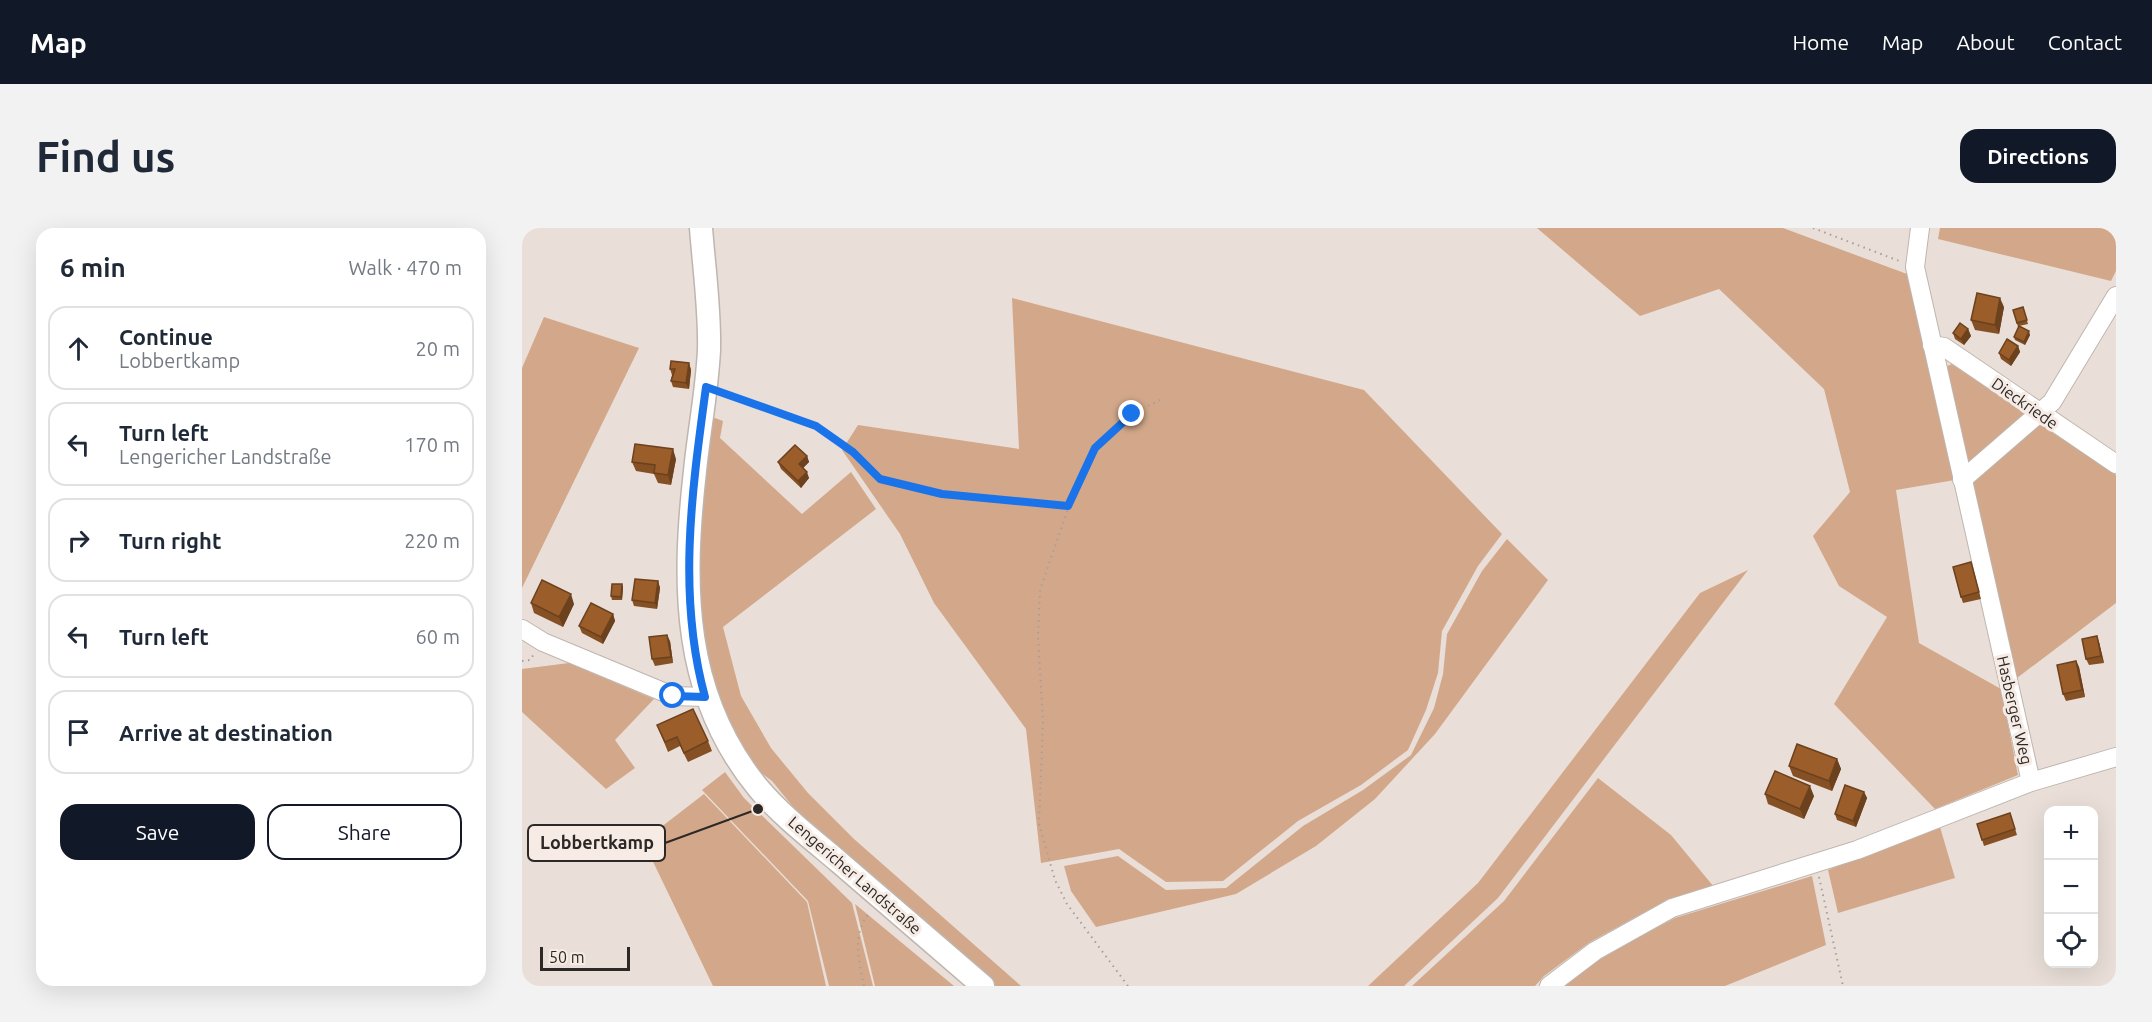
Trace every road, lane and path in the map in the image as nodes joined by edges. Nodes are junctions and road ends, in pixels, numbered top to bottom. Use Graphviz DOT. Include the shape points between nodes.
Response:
graph roads {
  1 [pos="701,228"];
  2 [pos="1813,228"];
  3 [pos="1920,228"];
  4 [pos="1916,267"];
  5 [pos="2116,296"];
  6 [pos="1932,345"];
  7 [pos="706,387"];
  8 [pos="1164,398"];
  9 [pos="2041,414"];
  10 [pos="2116,465"];
  11 [pos="1962,480"];
  12 [pos="1068,506"];
  13 [pos="522,629"];
  14 [pos="705,697"];
  15 [pos="2116,757"];
  16 [pos="2031,782"];
  17 [pos="1817,863"];
  18 [pos="874,908"];
  19 [pos="864,986"];
  20 [pos="983,986"];
  21 [pos="1128,986"];
  22 [pos="1549,986"];
  23 [pos="1843,986"];
  1 -- 7 [label="main road, Lengericher Landstraße" via="709,349"];
  2 -- 4 [label="path"];
  3 -- 4 [label="street, Hasberger Weg"];
  4 -- 6 [label="street, Hasberger Weg"];
  5 -- 9 [label="street"];
  6 -- 9 [label="street, Dieckriede" via="1944,347"];
  6 -- 11 [label="street, Hasberger Weg"];
  7 -- 12 [label="path" via="816,426 853,452 880,479 942,494"];
  7 -- 14 [label="main road, Lengericher Landstraße" via="694,473 688,564 690,616"];
  8 -- 12 [label="path" via="1132,414 1095,448"];
  9 -- 10 [label="street, Dieckriede"];
  9 -- 11 [label="street"];
  11 -- 16 [label="street, Hasberger Weg"];
  12 -- 21 [label="path" via="1040,590 1038,637 1043,721 1039,824 1055,880 1068,904"];
  13 -- 14 [label="street" via="543,642 673,696"];
  14 -- 20 [label="main road, Lengericher Landstraße" via="718,729 760,790"];
  15 -- 16 [label="street"];
  16 -- 17 [label="street, Hasberger Weg"];
  17 -- 22 [label="street, Hasberger Weg" via="1672,908 1595,951"];
  17 -- 23 [label="path"];
  18 -- 19 [label="path" via="860,925 857,937"];
}
